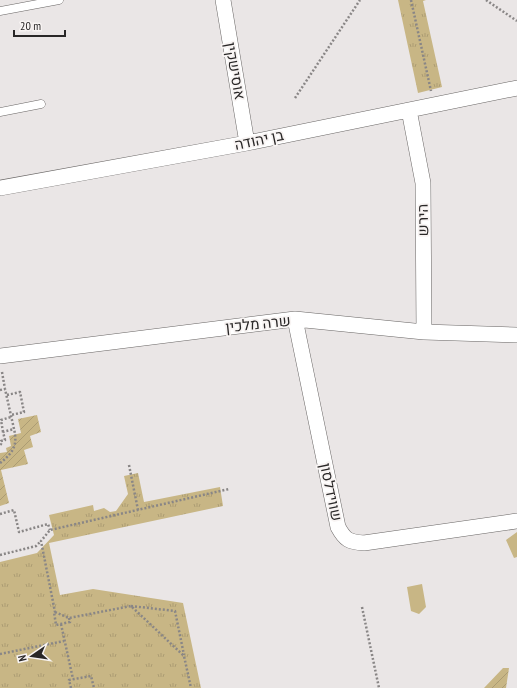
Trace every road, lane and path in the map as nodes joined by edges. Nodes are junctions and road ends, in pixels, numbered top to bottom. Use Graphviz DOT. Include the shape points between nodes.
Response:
graph roads {
  1 [pos="59,0"];
  2 [pos="222,0"];
  3 [pos="360,0"];
  4 [pos="411,0"];
  5 [pos="486,0"];
  6 [pos="0,11"];
  7 [pos="517,21"];
  8 [pos="517,88"];
  9 [pos="295,98"];
  10 [pos="40,104"];
  11 [pos="434,105"];
  12 [pos="409,110"];
  13 [pos="0,112"];
  14 [pos="247,143"];
  15 [pos="0,188"];
  16 [pos="295,320"];
  17 [pos="424,332"];
  18 [pos="517,335"];
  19 [pos="1,363"];
  20 [pos="6,389"];
  21 [pos="0,390"];
  22 [pos="7,395"];
  23 [pos="11,416"];
  24 [pos="14,429"];
  25 [pos="3,432"];
  26 [pos="0,445"];
  27 [pos="0,463"];
  28 [pos="128,465"];
  29 [pos="229,489"];
  30 [pos="138,510"];
  31 [pos="0,514"];
  32 [pos="517,521"];
  33 [pos="50,530"];
  34 [pos="41,541"];
  35 [pos="0,555"];
  36 [pos="131,606"];
  37 [pos="362,607"];
  38 [pos="55,612"];
  39 [pos="69,618"];
  40 [pos="61,624"];
  41 [pos="64,641"];
  42 [pos="0,654"];
  43 [pos="184,656"];
  44 [pos="73,680"];
  45 [pos="71,688"];
  46 [pos="94,688"];
  47 [pos="191,688"];
  48 [pos="379,688"];
  1 -- 6 [label="lane"];
  2 -- 14 [label="street, אוסישקין"];
  3 -- 9 [label="path"];
  4 -- 11 [label="path"];
  5 -- 7 [label="path"];
  8 -- 11 [label="street, בן יהודה"];
  10 -- 13 [label="lane"];
  11 -- 12 [label="street, בן יהודה"];
  12 -- 14 [label="street, בן יהודה"];
  12 -- 17 [label="street, הירש" via="422,184"];
  14 -- 15 [label="street, בן יהודה"];
  16 -- 17 [label="street, שרה מלכין"];
  16 -- 19 [label="street, שרה מלכין"];
  16 -- 32 [label="street, שווידלסון" via="338,527 343,536 351,542 364,543"];
  17 -- 18 [label="street, שרה מלכין"];
  19 -- 20 [label="path"];
  20 -- 21 [label="path"];
  20 -- 22 [label="path"];
  22 -- 23 [label="path"];
  22 -- 23 [label="path" via="20,392 24,412"];
  23 -- 24 [label="path"];
  23 -- 25 [label="path" via="1,420"];
  24 -- 25 [label="path"];
  24 -- 27 [label="path" via="16,443 10,454"];
  25 -- 26 [label="path" via="5,440 1,441"];
  28 -- 30 [label="path"];
  29 -- 30 [label="path"];
  30 -- 33 [label="path"];
  31 -- 33 [label="path" via="14,510 19,532 48,524"];
  33 -- 34 [label="path"];
  34 -- 35 [label="path" via="36,546"];
  34 -- 38 [label="path"];
  36 -- 39 [label="path"];
  36 -- 43 [label="path"];
  36 -- 43 [label="path" via="175,611"];
  37 -- 48 [label="path"];
  38 -- 39 [label="path"];
  38 -- 40 [label="path" via="56,625"];
  39 -- 40 [label="path" via="70,622"];
  40 -- 41 [label="path"];
  41 -- 42 [label="path"];
  41 -- 44 [label="path"];
  43 -- 47 [label="path"];
  44 -- 45 [label="path" via="69,680"];
  44 -- 46 [label="path" via="91,676"];
}
